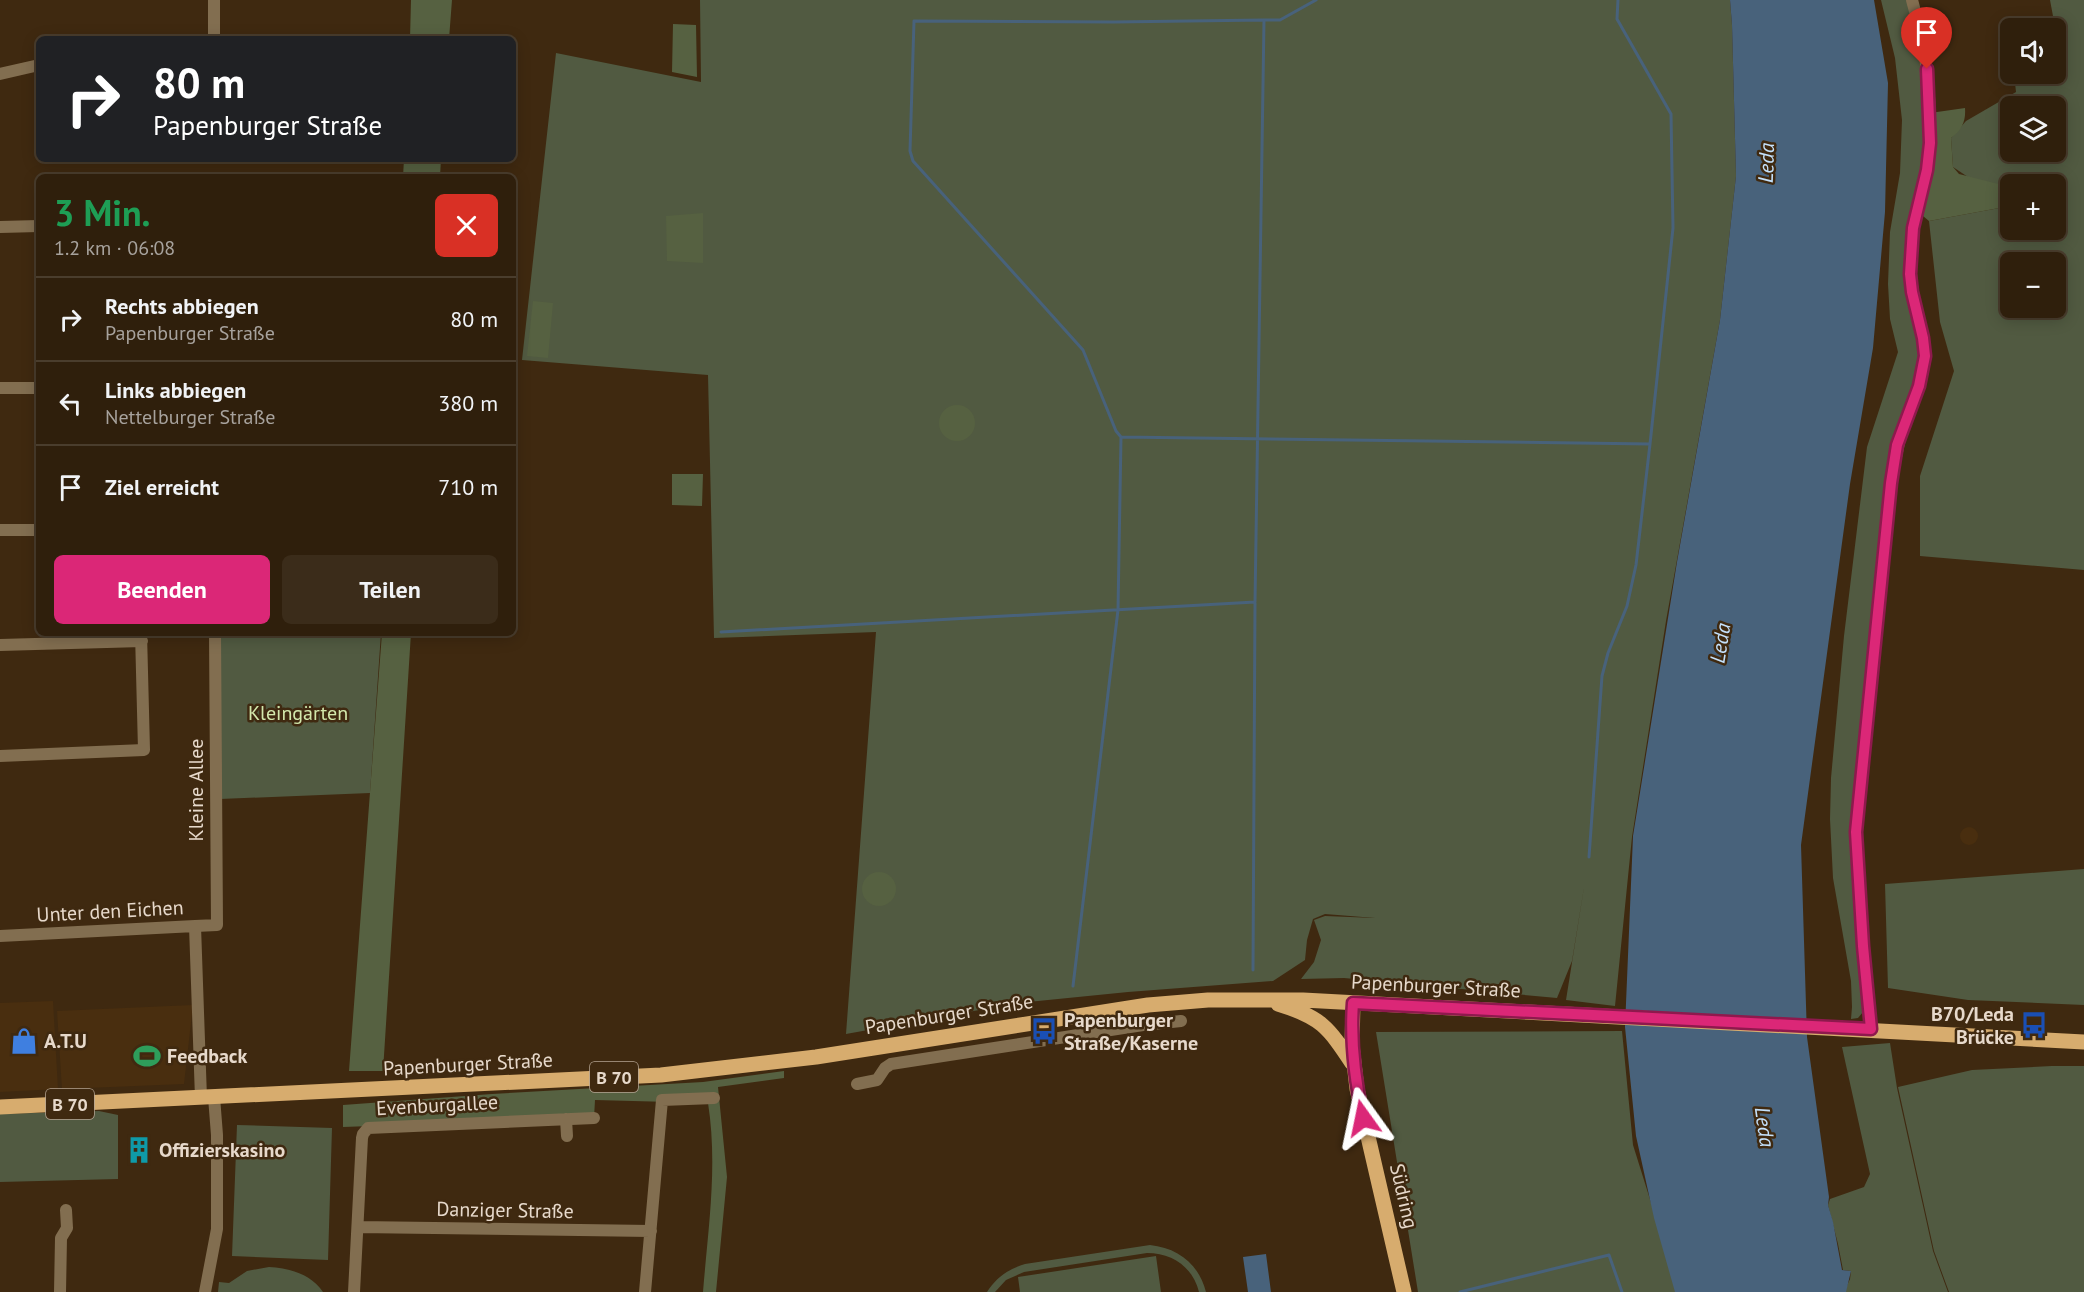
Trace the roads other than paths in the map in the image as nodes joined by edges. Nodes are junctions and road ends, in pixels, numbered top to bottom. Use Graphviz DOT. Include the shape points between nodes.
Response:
graph roads {
  1 [pos="214,0"];
  2 [pos="1912,0"];
  3 [pos="214,36"];
  4 [pos="36,66"];
  5 [pos="0,74"];
  6 [pos="36,226"];
  7 [pos="0,227"];
  8 [pos="0,388"];
  9 [pos="36,388"];
  10 [pos="0,530"];
  11 [pos="36,530"];
  12 [pos="215,636"];
  13 [pos="141,637"];
  14 [pos="0,645"];
  15 [pos="0,756"];
  16 [pos="195,926"];
  17 [pos="0,936"];
  18 [pos="1264,1000"];
  19 [pos="1353,1003"];
  20 [pos="1181,1021"];
  21 [pos="1871,1029"];
  22 [pos="2084,1042"];
  23 [pos="1354,1066"];
  24 [pos="857,1084"];
  25 [pos="207,1097"];
  26 [pos="714,1098"];
  27 [pos="0,1107"];
  28 [pos="594,1118"];
  29 [pos="566,1119"];
  30 [pos="567,1136"];
  31 [pos="66,1210"];
  32 [pos="358,1227"];
  33 [pos="651,1231"];
  34 [pos="60,1292"];
  35 [pos="205,1292"];
  36 [pos="354,1292"];
  37 [pos="645,1292"];
  38 [pos="1404,1292"];
  1 -- 3 [label="street"];
  2 -- 21 [label="street" via="1924,46 1929,132 1927,170 1911,253 1912,292 1925,356 1919,386 1897,445 1891,483 1856,832"];
  4 -- 5 [label="street"];
  6 -- 7 [label="street"];
  8 -- 9 [label="street"];
  10 -- 11 [label="street"];
  12 -- 16 [label="street, Kleine Allee" via="217,925"];
  13 -- 14 [label="street"];
  13 -- 15 [label="street" via="144,750"];
  16 -- 17 [label="street, Unter den Eichen"];
  16 -- 25 [label="street, Unter den Eichen"];
  18 -- 19 [label="main road, Papenburger Straße / B 70"];
  18 -- 23 [label="main road" via="1319,1021"];
  18 -- 25 [label="main road, Papenburger Straße / B 70" via="1148,1005 816,1057 661,1075"];
  19 -- 21 [label="main road, Papenburger Straße / B 70"];
  19 -- 23 [label="main road, Südring"];
  20 -- 24 [label="street" via="891,1064 877,1080"];
  21 -- 22 [label="main road, Papenburger Straße / B 70"];
  23 -- 38 [label="main road, Südring"];
  25 -- 27 [label="main road, Papenburger Straße / B 70"];
  25 -- 35 [label="street, Unter den Eichen" via="217,1135 216,1229"];
  26 -- 33 [label="street" via="662,1100"];
  28 -- 29 [label="street, Evenburgallee"];
  29 -- 30 [label="street"];
  29 -- 32 [label="street, Evenburgallee" via="368,1128 362,1138"];
  31 -- 34 [label="street"];
  32 -- 33 [label="street, Danziger Straße"];
  32 -- 36 [label="street, Evenburgallee"];
  33 -- 37 [label="street"];
}
